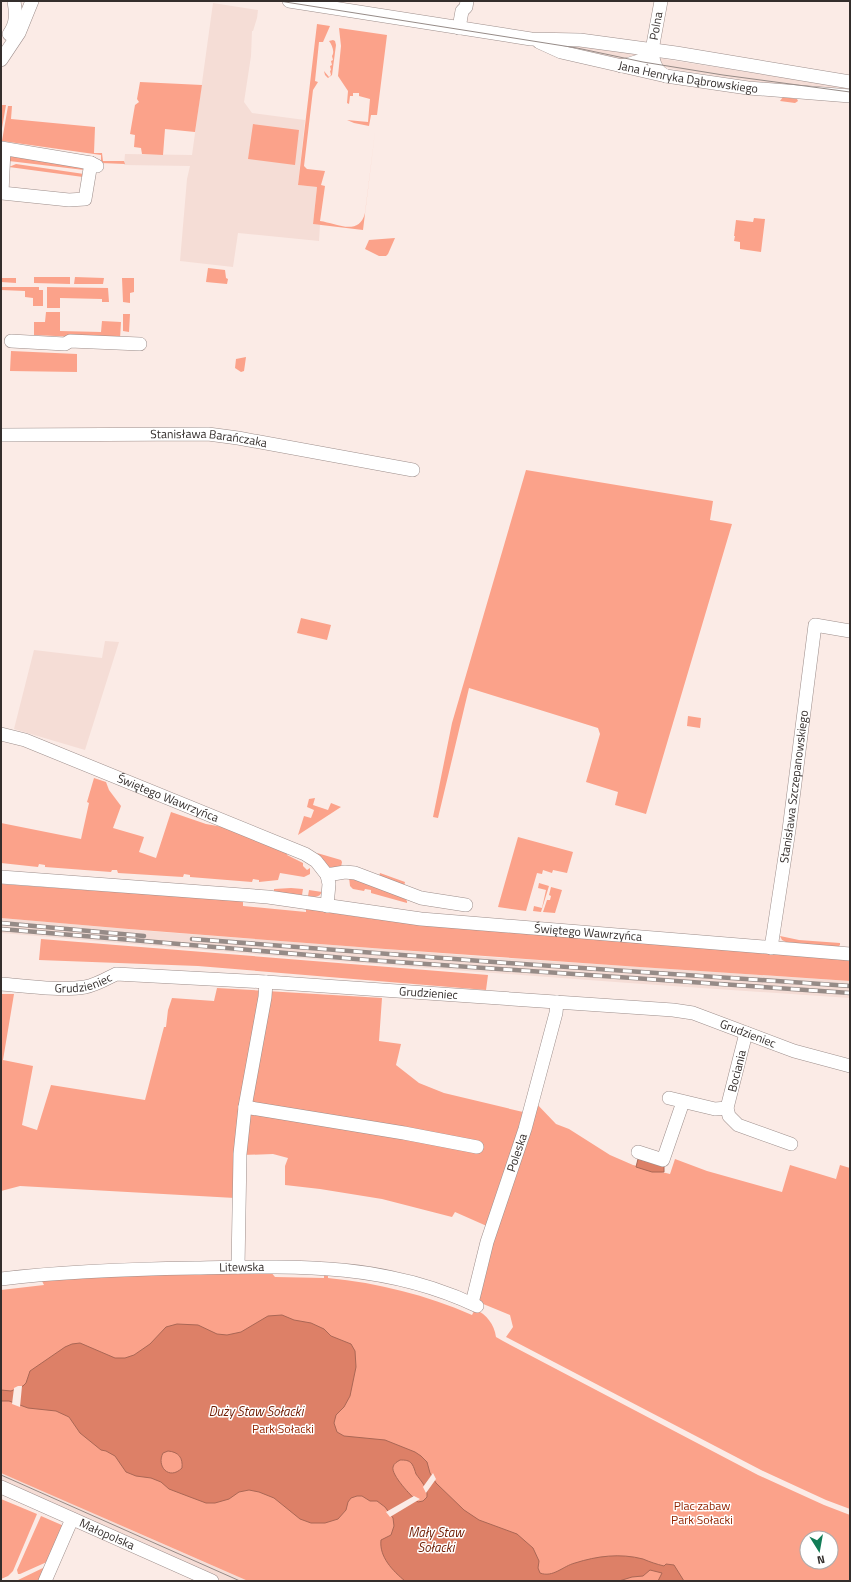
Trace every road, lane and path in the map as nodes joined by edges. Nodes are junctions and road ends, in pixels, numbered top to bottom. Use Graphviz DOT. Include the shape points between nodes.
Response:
graph roads {
  1 [pos="14,1"];
  2 [pos="32,1"];
  3 [pos="288,1"];
  4 [pos="660,1"];
  5 [pos="310,3"];
  6 [pos="464,6"];
  7 [pos="459,28"];
  8 [pos="531,39"];
  9 [pos="1,44"];
  10 [pos="652,50"];
  11 [pos="1,60"];
  12 [pos="619,66"];
  13 [pos="666,76"];
  14 [pos="850,82"];
  15 [pos="850,96"];
  16 [pos="2,149"];
  17 [pos="11,341"];
  18 [pos="140,344"];
  19 [pos="1,435"];
  20 [pos="413,470"];
  21 [pos="850,631"];
  22 [pos="1,734"];
  23 [pos="327,875"];
  24 [pos="1,877"];
  25 [pos="466,905"];
  26 [pos="327,906"];
  27 [pos="771,948"];
  28 [pos="850,954"];
  29 [pos="266,982"];
  30 [pos="1,984"];
  31 [pos="557,1002"];
  32 [pos="746,1033"];
  33 [pos="850,1066"];
  34 [pos="669,1098"];
  35 [pos="683,1102"];
  36 [pos="245,1107"];
  37 [pos="727,1108"];
  38 [pos="791,1144"];
  39 [pos="477,1147"];
  40 [pos="638,1152"];
  41 [pos="238,1267"];
  42 [pos="1,1279"];
  43 [pos="474,1305"];
  44 [pos="1,1487"];
  45 [pos="72,1519"];
  46 [pos="45,1581"];
  47 [pos="212,1581"];
  1 -- 9 [label="street" via="15,22 12,31"];
  2 -- 11 [label="street" via="19,33"];
  3 -- 5 [label="street, Jana Henryka Dąbrowskiego"];
  4 -- 10 [label="street, Polna"];
  5 -- 7 [label="street, Jana Henryka Dąbrowskiego"];
  6 -- 7 [label="street"];
  7 -- 8 [label="street, Jana Henryka Dąbrowskiego"];
  8 -- 10 [label="street, Jana Henryka Dąbrowskiego" via="580,40"];
  8 -- 12 [label="street, Jana Henryka Dąbrowskiego" via="561,52"];
  10 -- 12 [label="street, Polna" via="645,59"];
  10 -- 13 [label="street, Polna" via="656,67"];
  10 -- 14 [label="street, Jana Henryka Dąbrowskiego"];
  12 -- 13 [label="street, Jana Henryka Dąbrowskiego"];
  13 -- 15 [label="street, Jana Henryka Dąbrowskiego" via="748,88"];
  16 -- 16 [label="street" via="94,164 85,199 69,200 2,193"];
  17 -- 18 [label="street"];
  19 -- 20 [label="street, Stanisława Barańczaka" via="208,434"];
  21 -- 27 [label="street, Stanisława Szczepanowskiego" via="815,624"];
  22 -- 23 [label="street, Świętego Wawrzyńca" via="25,740 305,854 316,861"];
  23 -- 25 [label="street" via="355,873 421,898"];
  23 -- 26 [label="street"];
  24 -- 26 [label="street, Świętego Wawrzyńca" via="240,895"];
  26 -- 27 [label="street, Świętego Wawrzyńca" via="420,919"];
  27 -- 28 [label="street, Świętego Wawrzyńca"];
  29 -- 30 [label="street, Grudzieniec" via="116,974 84,987"];
  29 -- 31 [label="street, Grudzieniec"];
  29 -- 36 [label="street"];
  31 -- 32 [label="street, Grudzieniec" via="693,1013"];
  31 -- 43 [label="street, Poleska" via="525,1129 487,1242"];
  32 -- 33 [label="street, Grudzieniec" via="794,1051"];
  32 -- 37 [label="street, Bociania"];
  34 -- 35 [label="street, Bociania"];
  35 -- 37 [label="street, Bociania" via="715,1109"];
  35 -- 40 [label="street" via="662,1160"];
  36 -- 39 [label="street"];
  36 -- 41 [label="street" via="240,1154"];
  37 -- 38 [label="street, Bociania" via="729,1116 738,1125"];
  41 -- 42 [label="street, Litewska" via="122,1270"];
  41 -- 43 [label="street, Litewska" via="314,1267 365,1272 419,1284"];
  44 -- 45 [label="street, Małopolska"];
  45 -- 46 [label="street"];
  45 -- 47 [label="street, Małopolska"];
}
